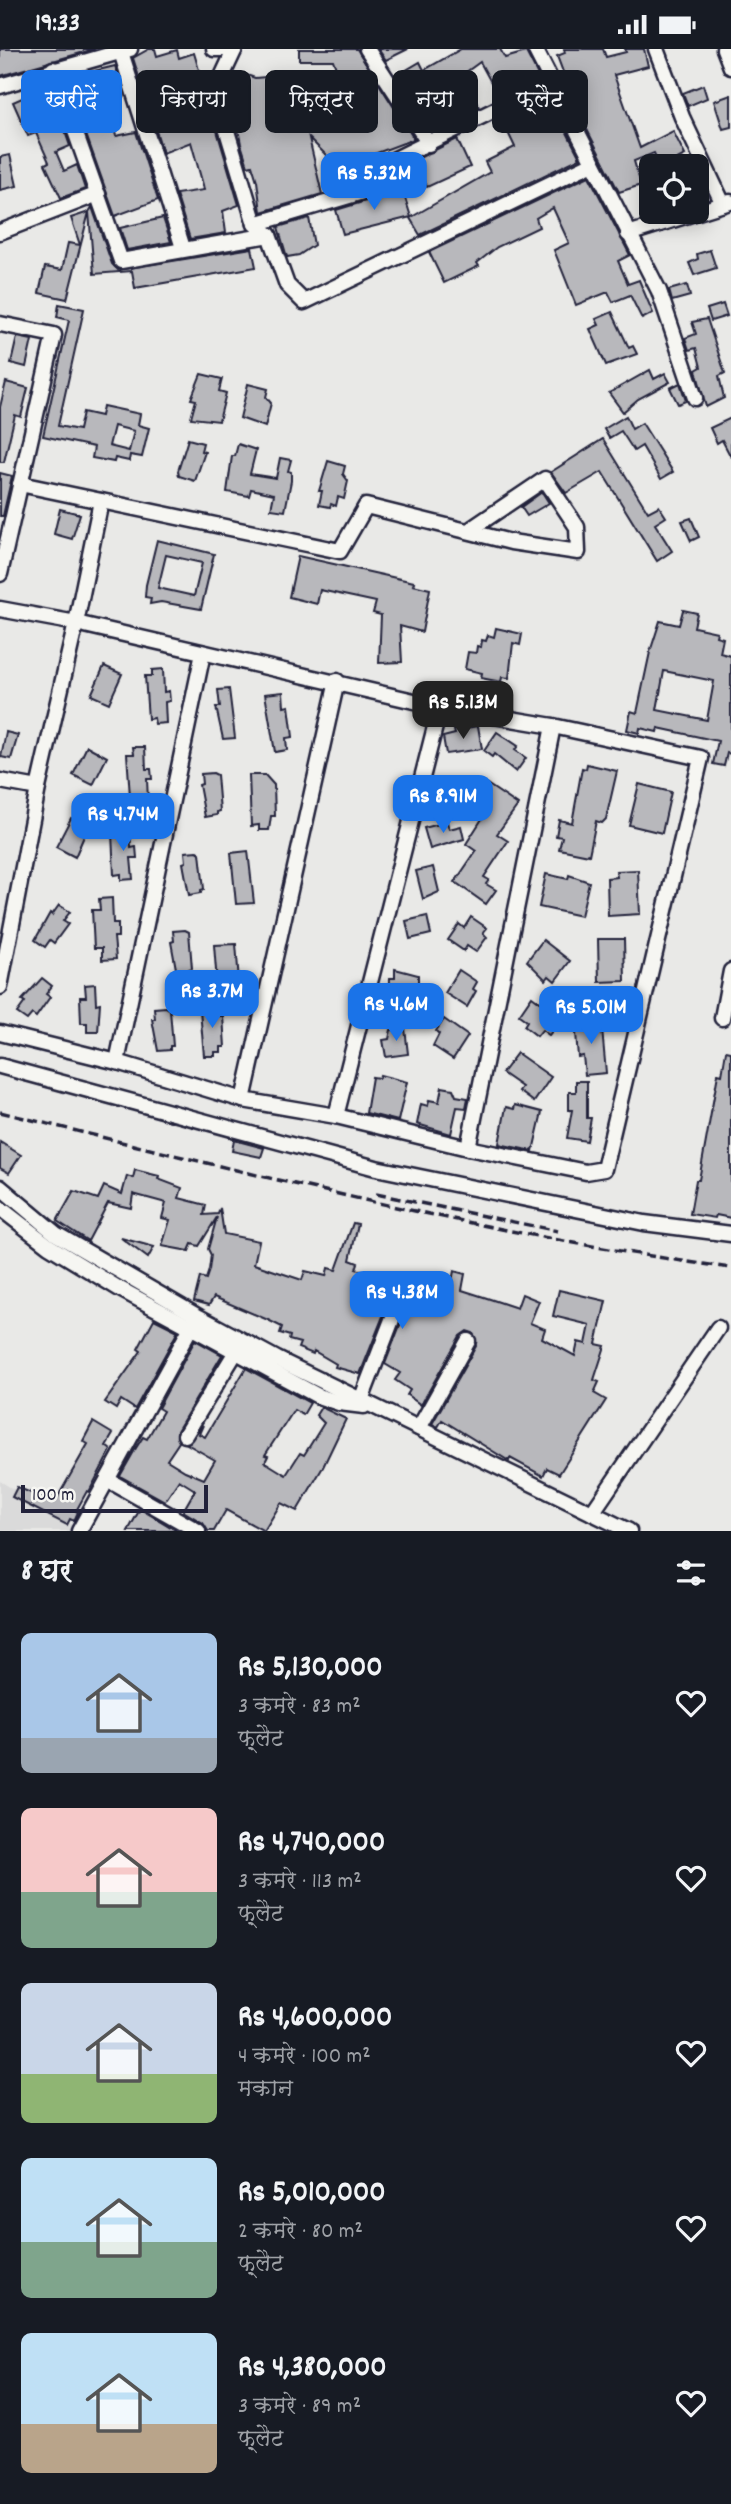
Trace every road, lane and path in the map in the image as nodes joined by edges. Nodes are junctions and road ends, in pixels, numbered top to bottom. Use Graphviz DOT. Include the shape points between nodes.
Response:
graph roads {
  1 [pos="215,49"];
  2 [pos="367,49"];
  3 [pos="536,49"];
  4 [pos="656,49"];
  5 [pos="724,49"];
  6 [pos="125,50"];
  7 [pos="235,50"];
  8 [pos="731,67"];
  9 [pos="53,69"];
  10 [pos="546,70"];
  11 [pos="0,86"];
  12 [pos="492,112"];
  13 [pos="578,133"];
  14 [pos="429,144"];
  15 [pos="593,163"];
  16 [pos="98,194"];
  17 [pos="727,203"];
  18 [pos="255,223"];
  19 [pos="0,232"];
  20 [pos="628,234"];
  21 [pos="269,236"];
  22 [pos="183,248"];
  23 [pos="0,324"];
  24 [pos="695,398"];
  25 [pos="20,484"];
  26 [pos="101,501"];
  27 [pos="468,531"];
  28 [pos="0,574"];
  29 [pos="0,609"];
  30 [pos="76,623"];
  31 [pos="203,653"];
  32 [pos="337,681"];
  33 [pos="440,706"];
  34 [pos="553,726"];
  35 [pos="0,781"];
  36 [pos="38,788"];
  37 [pos="731,971"];
  38 [pos="0,987"];
  39 [pos="722,1018"];
  40 [pos="0,1033"];
  41 [pos="117,1062"];
  42 [pos="0,1066"];
  43 [pos="243,1100"];
  44 [pos="336,1116"];
  45 [pos="468,1149"];
  46 [pos="0,1187"];
  47 [pos="0,1208"];
  48 [pos="731,1234"];
  49 [pos="400,1299"];
  50 [pos="191,1327"];
  51 [pos="718,1328"];
  52 [pos="468,1341"];
  53 [pos="237,1350"];
  54 [pos="361,1400"];
  55 [pos="376,1408"];
  56 [pos="419,1428"];
  57 [pos="186,1435"];
  58 [pos="108,1480"];
  59 [pos="592,1513"];
  60 [pos="79,1531"];
  61 [pos="198,1531"];
  62 [pos="629,1531"];
  1 -- 7 [label="street"];
  2 -- 14 [label="street"];
  3 -- 10 [label="street"];
  4 -- 17 [label="street" via="682,117"];
  5 -- 8 [label="street"];
  6 -- 9 [label="street"];
  6 -- 22 [label="street"];
  7 -- 18 [label="street" via="219,83 221,111"];
  9 -- 11 [label="street"];
  9 -- 16 [label="street"];
  12 -- 14 [label="street"];
  13 -- 15 [label="street"];
  14 -- 18 [label="street" via="385,164 386,185"];
  15 -- 20 [label="street"];
  15 -- 21 [label="street" via="304,302 287,285"];
  16 -- 19 [label="street"];
  16 -- 22 [label="street" via="121,261"];
  17 -- 20 [label="street"];
  18 -- 21 [label="street"];
  20 -- 24 [label="street" via="659,291"];
  21 -- 22 [label="street"];
  23 -- 25 [label="street" via="54,335"];
  25 -- 26 [label="street"];
  25 -- 28 [label="street"];
  26 -- 27 [label="street" via="340,551 366,506"];
  26 -- 30 [label="street"];
  27 -- 27 [label="street" via="511,542 578,552 578,527 545,479"];
  29 -- 30 [label="street"];
  30 -- 31 [label="street"];
  30 -- 36 [label="street"];
  31 -- 32 [label="street"];
  31 -- 41 [label="street"];
  32 -- 33 [label="street"];
  32 -- 43 [label="street"];
  33 -- 34 [label="street"];
  33 -- 44 [label="street"];
  34 -- 45 [label="street"];
  34 -- 45 [label="street" via="701,758 604,1169 586,1172"];
  35 -- 36 [label="street"];
  36 -- 38 [label="street"];
  37 -- 39 [label="street"];
  40 -- 41 [label="street"];
  41 -- 43 [label="street"];
  42 -- 48 [label="street" via="376,1168 645,1223"];
  43 -- 44 [label="street"];
  44 -- 45 [label="street"];
  46 -- 54 [label="street" via="56,1234 122,1274"];
  47 -- 50 [label="street" via="49,1246 118,1289"];
  49 -- 54 [label="street"];
  50 -- 53 [label="street"];
  50 -- 58 [label="street"];
  51 -- 59 [label="street"];
  52 -- 56 [label="street"];
  53 -- 55 [label="street" via="318,1396"];
  53 -- 57 [label="street"];
  54 -- 55 [label="street"];
  55 -- 56 [label="street"];
  56 -- 59 [label="street"];
  58 -- 60 [label="street"];
  58 -- 61 [label="street"];
  59 -- 62 [label="street"];
}
